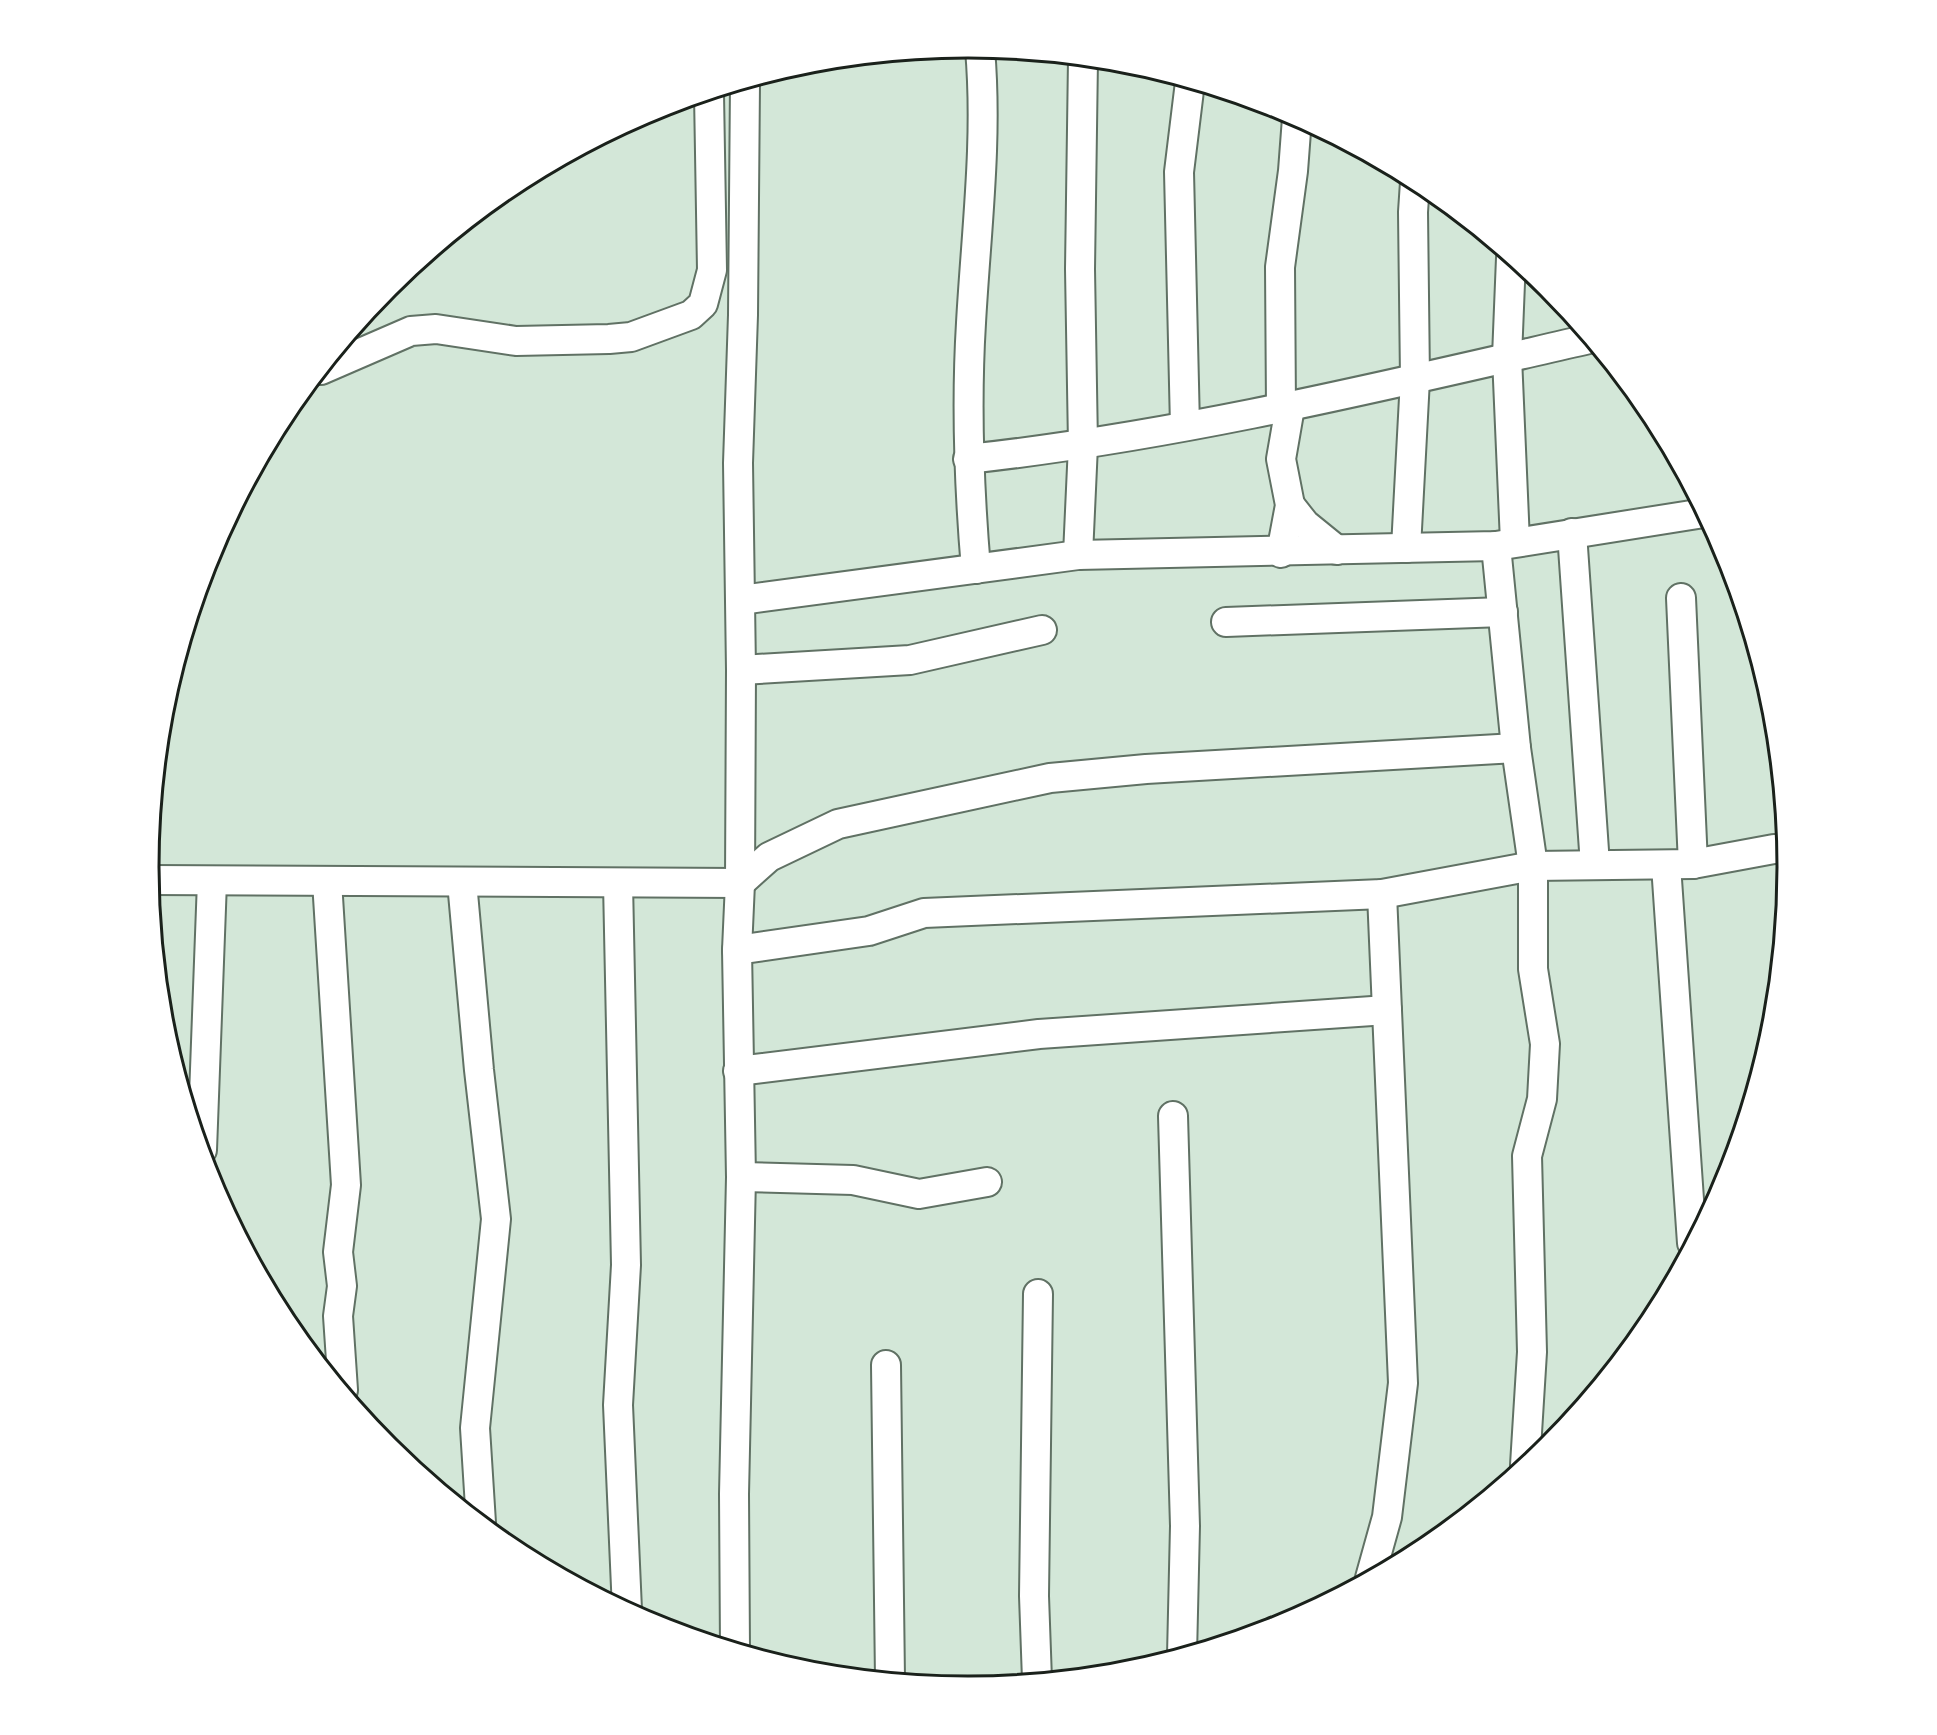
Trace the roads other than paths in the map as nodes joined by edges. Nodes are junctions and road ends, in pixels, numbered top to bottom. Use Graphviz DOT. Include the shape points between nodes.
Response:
graph roads {
  1 [pos="981,58"];
  2 [pos="1083,67"];
  3 [pos="1189,89"];
  4 [pos="745,90"];
  5 [pos="709,101"];
  6 [pos="1296,128"];
  7 [pos="1415,193"];
  8 [pos="1511,267"];
  9 [pos="1582,340"];
  10 [pos="1507,357"];
  11 [pos="1280,361"];
  12 [pos="336,363"];
  13 [pos="1415,379"];
  14 [pos="1320,400"];
  15 [pos="1285,408"];
  16 [pos="1185,426"];
  17 [pos="1083,445"];
  18 [pos="968,459"];
  19 [pos="1290,505"];
  20 [pos="1696,514"];
  21 [pos="1572,533"];
  22 [pos="1506,544"];
  23 [pos="1406,548"];
  24 [pos="1337,550"];
  25 [pos="1281,553"];
  26 [pos="1078,555"];
  27 [pos="976,569"];
  28 [pos="1681,598"];
  29 [pos="741,600"];
  30 [pos="1503,612"];
  31 [pos="1226,622"];
  32 [pos="1042,630"];
  33 [pos="741,670"];
  34 [pos="1516,748"];
  35 [pos="1777,849"];
  36 [pos="1680,864"];
  37 [pos="1595,865"];
  38 [pos="1533,866"];
  39 [pos="159,880"];
  40 [pos="212,881"];
  41 [pos="327,881"];
  42 [pos="462,882"];
  43 [pos="618,883"];
  44 [pos="740,883"];
  45 [pos="1382,894"];
  46 [pos="737,950"];
  47 [pos="1387,1010"];
  48 [pos="738,1071"];
  49 [pos="1173,1116"];
  50 [pos="203,1130"];
  51 [pos="741,1177"];
  52 [pos="987,1182"];
  53 [pos="1692,1230"];
  54 [pos="1038,1294"];
  55 [pos="886,1365"];
  56 [pos="342,1379"];
  57 [pos="1527,1453"];
  58 [pos="480,1512"];
  59 [pos="1373,1568"];
  60 [pos="627,1600"];
  61 [pos="735,1642"];
  62 [pos="1182,1648"];
  63 [pos="890,1673"];
  64 [pos="1037,1674"];
  1 -- 18 [label="street" via="980,200 971,325"];
  2 -- 17 [label="street"];
  3 -- 16 [label="street" via="1179,172"];
  4 -- 29 [label="street" via="738,463"];
  5 -- 12 [label="street" via="712,270 703,303 691,315 631,337 609,339 516,341 436,329 411,331"];
  6 -- 11 [label="street" via="1280,267"];
  7 -- 13 [label="street"];
  8 -- 10 [label="street"];
  9 -- 10 [label="street"];
  10 -- 13 [label="street"];
  10 -- 22 [label="street"];
  11 -- 14 [label="street"];
  11 -- 15 [label="street"];
  13 -- 14 [label="street"];
  13 -- 23 [label="street"];
  14 -- 15 [label="street"];
  15 -- 16 [label="street"];
  15 -- 19 [label="street" via="1281,459"];
  16 -- 17 [label="street"];
  17 -- 18 [label="street"];
  17 -- 26 [label="street"];
  18 -- 27 [label="street"];
  19 -- 24 [label="street" via="1305,524"];
  19 -- 25 [label="street"];
  20 -- 21 [label="street"];
  21 -- 22 [label="street"];
  21 -- 37 [label="street"];
  22 -- 23 [label="street"];
  22 -- 30 [label="street"];
  23 -- 24 [label="street"];
  24 -- 25 [label="street"];
  25 -- 26 [label="street"];
  26 -- 27 [label="street"];
  27 -- 29 [label="street"];
  28 -- 36 [label="street"];
  29 -- 33 [label="street"];
  30 -- 31 [label="street"];
  30 -- 34 [label="street"];
  32 -- 33 [label="street" via="910,660"];
  33 -- 44 [label="street"];
  34 -- 38 [label="street"];
  34 -- 44 [label="street" via="1050,778 837,824 769,857"];
  35 -- 36 [label="street"];
  36 -- 37 [label="street"];
  36 -- 53 [label="street"];
  37 -- 38 [label="street"];
  38 -- 45 [label="street"];
  38 -- 57 [label="street" via="1533,969 1545,1044 1542,1099 1527,1156 1532,1352"];
  39 -- 40 [label="street"];
  40 -- 41 [label="street"];
  40 -- 50 [label="street"];
  41 -- 42 [label="street"];
  41 -- 56 [label="street" via="346,1185 338,1252"];
  42 -- 43 [label="street"];
  42 -- 58 [label="street" via="496,1219 475,1428"];
  43 -- 44 [label="street"];
  43 -- 60 [label="street" via="626,1265 618,1405"];
  44 -- 46 [label="street"];
  45 -- 46 [label="street" via="959,914 933,912 869,931"];
  45 -- 47 [label="street"];
  46 -- 48 [label="street"];
  47 -- 48 [label="street" via="1039,1034"];
  47 -- 59 [label="street" via="1403,1383 1387,1517"];
  48 -- 51 [label="street"];
  49 -- 62 [label="street" via="1185,1526"];
  51 -- 52 [label="street" via="853,1180 919,1194"];
  51 -- 61 [label="street"];
  54 -- 64 [label="street" via="1034,1585"];
  55 -- 63 [label="street"];
}
